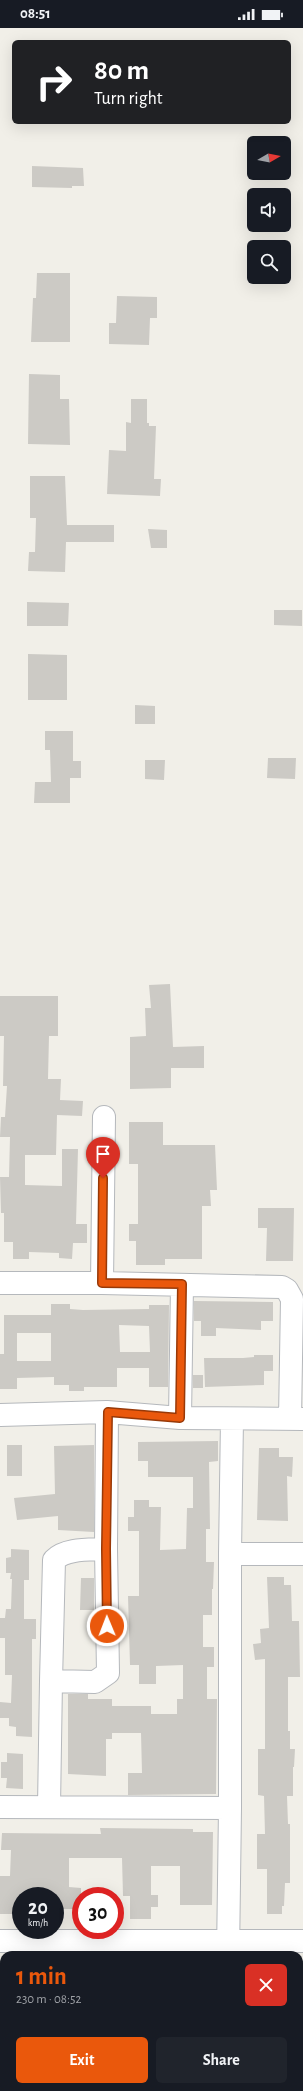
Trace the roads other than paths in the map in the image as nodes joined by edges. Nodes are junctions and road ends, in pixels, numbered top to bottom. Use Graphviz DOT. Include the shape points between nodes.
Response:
graph roads {
  1 [pos="104,1117"];
  2 [pos="0,1283"];
  3 [pos="102,1283"];
  4 [pos="182,1284"];
  5 [pos="108,1412"];
  6 [pos="0,1415"];
  7 [pos="180,1418"];
  8 [pos="232,1419"];
  9 [pos="296,1419"];
  10 [pos="106,1549"];
  11 [pos="230,1554"];
  12 [pos="303,1554"];
  13 [pos="51,1681"];
  14 [pos="0,1807"];
  15 [pos="49,1807"];
  16 [pos="230,1808"];
  17 [pos="0,1940"];
  18 [pos="303,1941"];
  19 [pos="49,1948"];
  20 [pos="228,1948"];
  1 -- 3 [label="street"];
  2 -- 3 [label="street"];
  3 -- 4 [label="street"];
  4 -- 7 [label="street"];
  4 -- 9 [label="street" via="282,1287 287,1290 292,1299"];
  5 -- 6 [label="street"];
  5 -- 7 [label="street"];
  5 -- 10 [label="street"];
  7 -- 8 [label="street"];
  8 -- 9 [label="street"];
  8 -- 11 [label="street"];
  10 -- 13 [label="street" via="59,1554 54,1560"];
  10 -- 13 [label="street" via="108,1673 95,1682"];
  11 -- 12 [label="street"];
  11 -- 16 [label="street"];
  13 -- 15 [label="street"];
  14 -- 15 [label="street"];
  15 -- 16 [label="street"];
  16 -- 20 [label="street"];
  17 -- 19 [label="street"];
  18 -- 20 [label="street"];
  19 -- 20 [label="street"];
}
